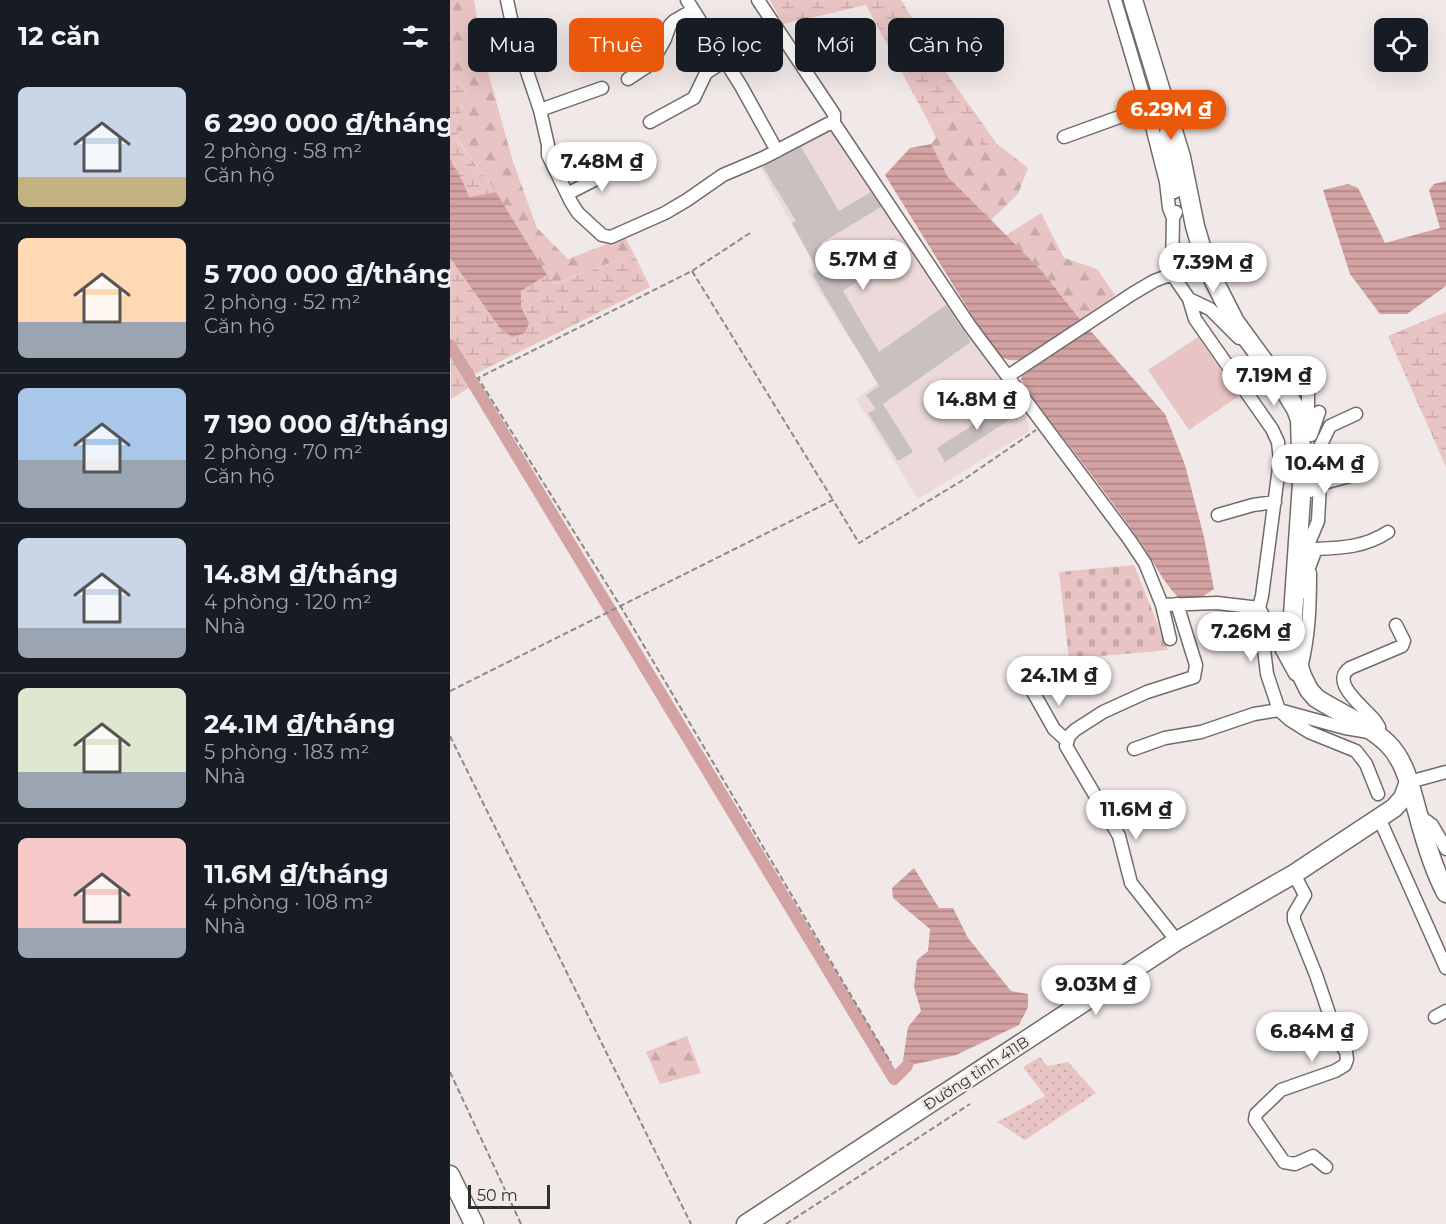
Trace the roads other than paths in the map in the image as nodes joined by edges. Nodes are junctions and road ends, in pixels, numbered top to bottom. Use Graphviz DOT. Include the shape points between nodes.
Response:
graph roads {
  1 [pos="507,0"];
  2 [pos="758,0"];
  3 [pos="1121,2"];
  4 [pos="690,5"];
  5 [pos="699,18"];
  6 [pos="708,72"];
  7 [pos="733,72"];
  8 [pos="627,79"];
  9 [pos="602,88"];
  10 [pos="1154,103"];
  11 [pos="540,110"];
  12 [pos="650,122"];
  13 [pos="834,123"];
  14 [pos="1064,137"];
  15 [pos="777,151"];
  16 [pos="626,168"];
  17 [pos="567,194"];
  18 [pos="1173,218"];
  19 [pos="1172,274"];
  20 [pos="1188,299"];
  21 [pos="1259,356"];
  22 [pos="1008,376"];
  23 [pos="1308,392"];
  24 [pos="1319,412"];
  25 [pos="1356,414"];
  26 [pos="1301,449"];
  27 [pos="1321,468"];
  28 [pos="1357,474"];
  29 [pos="1302,483"];
  30 [pos="1275,502"];
  31 [pos="1300,507"];
  32 [pos="1218,515"];
  33 [pos="1388,532"];
  34 [pos="1303,570"];
  35 [pos="1177,604"];
  36 [pos="1162,605"];
  37 [pos="1259,608"];
  38 [pos="1396,626"];
  39 [pos="1170,639"];
  40 [pos="1300,669"];
  41 [pos="1032,690"];
  42 [pos="1309,690"];
  43 [pos="1279,710"];
  44 [pos="1376,733"];
  45 [pos="1066,740"];
  46 [pos="1134,749"];
  47 [pos="1446,772"];
  48 [pos="1409,782"];
  49 [pos="1378,794"];
  50 [pos="1417,814"];
  51 [pos="1378,818"];
  52 [pos="1446,849"];
  53 [pos="1294,874"];
  54 [pos="1446,893"];
  55 [pos="1177,941"];
  56 [pos="1446,968"];
  57 [pos="1326,1167"];
  58 [pos="450,1175"];
  59 [pos="474,1224"];
  60 [pos="746,1224"];
  1 -- 11 [label="street"];
  2 -- 13 [label="street" via="834,114"];
  3 -- 10 [label="main road"];
  4 -- 5 [label="street"];
  4 -- 8 [label="street" via="670,26 651,64"];
  6 -- 12 [label="street" via="694,98"];
  7 -- 15 [label="street"];
  9 -- 11 [label="street"];
  10 -- 14 [label="street"];
  10 -- 18 [label="street"];
  10 -- 18 [label="street" via="1177,201"];
  10 -- 21 [label="main road" via="1181,157 1207,267 1235,322"];
  11 -- 17 [label="street" via="548,155"];
  13 -- 15 [label="street"];
  13 -- 22 [label="street"];
  15 -- 17 [label="street" via="723,175 665,213 612,237 602,235 578,213"];
  16 -- 17 [label="street"];
  18 -- 19 [label="street"];
  19 -- 20 [label="street"];
  19 -- 22 [label="street" via="1132,294"];
  20 -- 21 [label="street" via="1210,309"];
  20 -- 30 [label="street" via="1195,319 1278,442"];
  21 -- 26 [label="main road" via="1296,409"];
  22 -- 36 [label="street" via="1138,552"];
  23 -- 26 [label="street" via="1308,424"];
  24 -- 26 [label="street"];
  25 -- 29 [label="street" via="1330,426"];
  26 -- 29 [label="main road"];
  27 -- 31 [label="street"];
  28 -- 34 [label="street" via="1320,484 1318,521"];
  29 -- 31 [label="main road"];
  30 -- 32 [label="street"];
  30 -- 37 [label="street"];
  31 -- 34 [label="main road"];
  33 -- 34 [label="street" via="1373,542 1316,549"];
  34 -- 40 [label="main road" via="1294,609 1295,654"];
  34 -- 40 [label="street" via="1311,604"];
  35 -- 36 [label="street"];
  35 -- 37 [label="street" via="1226,603"];
  35 -- 45 [label="street" via="1196,665 1194,677 1125,702 1075,730"];
  36 -- 39 [label="street"];
  37 -- 42 [label="street" via="1299,683"];
  37 -- 43 [label="street" via="1267,674"];
  38 -- 44 [label="street" via="1404,641 1402,646 1347,670 1344,676 1347,692 1379,727"];
  40 -- 42 [label="main road"];
  41 -- 45 [label="street" via="1054,729"];
  42 -- 44 [label="main road"];
  43 -- 44 [label="street"];
  43 -- 46 [label="street"];
  43 -- 49 [label="street" via="1309,732 1356,751"];
  44 -- 48 [label="main road" via="1389,744"];
  45 -- 55 [label="street" via="1071,756 1119,836 1131,883"];
  47 -- 48 [label="street"];
  48 -- 50 [label="main road"];
  48 -- 51 [label="main road, Đường tỉnh 411B" via="1403,798"];
  50 -- 52 [label="street" via="1432,825"];
  50 -- 54 [label="main road"];
  51 -- 53 [label="main road, Đường tỉnh 411B"];
  51 -- 56 [label="street"];
  53 -- 55 [label="main road, Đường tỉnh 411B"];
  53 -- 57 [label="street" via="1305,894 1294,920 1347,1059 1335,1071 1279,1091 1256,1114 1255,1120 1284,1162 1295,1164 1313,1156"];
  55 -- 60 [label="main road, Đường tỉnh 411B"];
  58 -- 59 [label="main road"];
}
